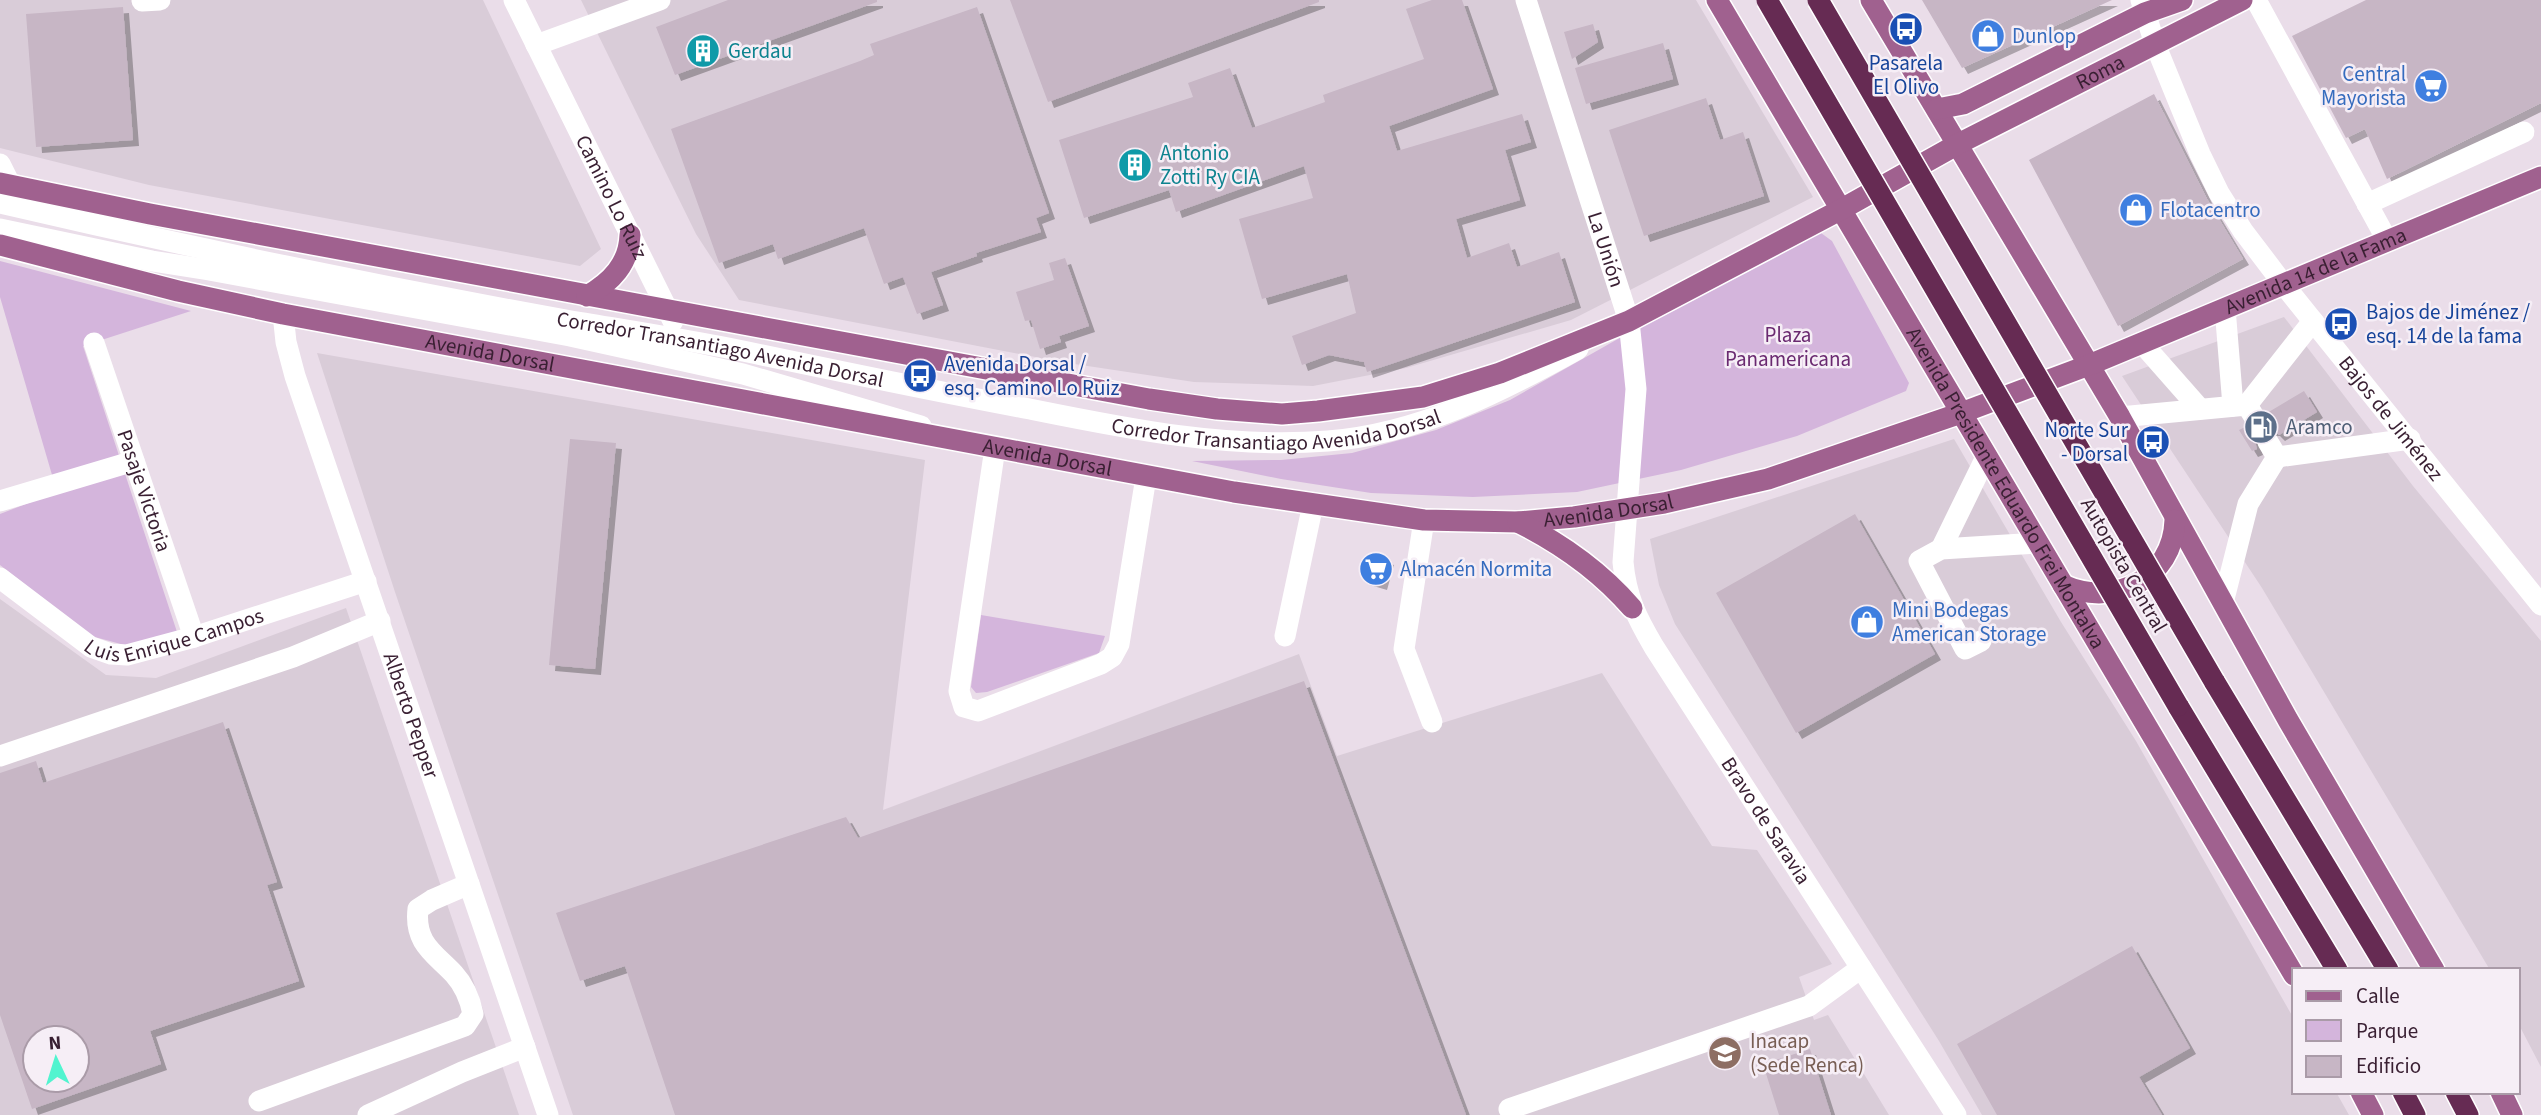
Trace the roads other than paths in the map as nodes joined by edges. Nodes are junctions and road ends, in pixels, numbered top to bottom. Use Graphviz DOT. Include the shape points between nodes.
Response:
graph roads {
  1 [pos="514,0"];
  2 [pos="660,0"];
  3 [pos="1526,0"];
  4 [pos="1717,0"];
  5 [pos="1767,0"];
  6 [pos="1818,0"];
  7 [pos="1871,0"];
  8 [pos="2182,0"];
  9 [pos="2242,0"];
  10 [pos="2256,0"];
  11 [pos="2143,6"];
  12 [pos="2155,44"];
  13 [pos="536,45"];
  14 [pos="1937,109"];
  15 [pos="2524,132"];
  16 [pos="1958,145"];
  17 [pos="0,164"];
  18 [pos="2541,177"];
  19 [pos="4,191"];
  20 [pos="2367,204"];
  21 [pos="1842,209"];
  22 [pos="0,229"];
  23 [pos="629,235"];
  24 [pos="2387,240"];
  25 [pos="0,245"];
  26 [pos="2284,285"];
  27 [pos="587,296"];
  28 [pos="2225,309"];
  29 [pos="667,310"];
  30 [pos="284,314"];
  31 [pos="1629,321"];
  32 [pos="2314,321"];
  33 [pos="682,340"];
  34 [pos="94,342"];
  35 [pos="2141,342"];
  36 [pos="694,363"];
  37 [pos="2089,365"];
  38 [pos="710,395"];
  39 [pos="2200,409"];
  40 [pos="2245,410"];
  41 [pos="1961,413"];
  42 [pos="2120,417"];
  43 [pos="2410,439"];
  44 [pos="995,448"];
  45 [pos="1986,457"];
  46 [pos="134,461"];
  47 [pos="1146,477"];
  48 [pos="0,501"];
  49 [pos="1313,504"];
  50 [pos="1627,509"];
  51 [pos="1424,520"];
  52 [pos="2175,520"];
  53 [pos="1518,522"];
  54 [pos="2038,543"];
  55 [pos="1941,549"];
  56 [pos="0,578"];
  57 [pos="366,580"];
  58 [pos="2063,585"];
  59 [pos="2222,603"];
  60 [pos="2541,605"];
  61 [pos="1632,608"];
  62 [pos="380,621"];
  63 [pos="1285,636"];
  64 [pos="194,637"];
  65 [pos="1981,641"];
  66 [pos="1432,722"];
  67 [pos="0,756"];
  68 [pos="469,884"];
  69 [pos="1861,968"];
  70 [pos="2336,968"];
  71 [pos="2387,968"];
  72 [pos="2433,968"];
  73 [pos="2292,972"];
  74 [pos="525,1047"];
  75 [pos="2362,1094"];
  76 [pos="2404,1094"];
  77 [pos="2457,1094"];
  78 [pos="2502,1094"];
  79 [pos="259,1101"];
  80 [pos="1509,1109"];
  81 [pos="369,1115"];
  82 [pos="548,1115"];
  83 [pos="1956,1115"];
  84 [pos="2373,1115"];
  85 [pos="2415,1115"];
  86 [pos="2468,1115"];
  87 [pos="2512,1115"];
  1 -- 13 [label="street, Camino Lo Ruiz"];
  2 -- 13 [label="street"];
  3 -- 31 [label="street, La Unión"];
  4 -- 21 [label="main road, Avenida Presidente Eduardo Frei Montalva"];
  5 -- 70 [label="highway, Autopista Central, bridge"];
  6 -- 71 [label="highway, Autopista Central, bridge" via="2214,681"];
  7 -- 14 [label="main road"];
  8 -- 11 [label="main road"];
  9 -- 12 [label="main road, Roma"];
  10 -- 20 [label="street"];
  11 -- 12 [label="street, Bajos de Jiménez"];
  11 -- 14 [label="main road" via="1964,104"];
  12 -- 16 [label="main road, Roma"];
  12 -- 26 [label="street, Bajos de Jiménez" via="2219,193"];
  13 -- 23 [label="street, Camino Lo Ruiz"];
  14 -- 16 [label="main road"];
  15 -- 20 [label="street"];
  16 -- 21 [label="main road"];
  16 -- 37 [label="main road"];
  17 -- 19 [label="street"];
  18 -- 24 [label="main road, Avenida 14 de la Fama"];
  19 -- 27 [label="main road"];
  19 -- 33 [label="street, Corredor Transantiago Avenida Dorsal" via="218,253"];
  20 -- 24 [label="street"];
  21 -- 31 [label="main road"];
  21 -- 41 [label="main road, Avenida Presidente Eduardo Frei Montalva"];
  22 -- 36 [label="street, Corredor Transantiago Avenida Dorsal"];
  23 -- 27 [label="main road" via="623,264"];
  23 -- 29 [label="street, Camino Lo Ruiz"];
  24 -- 26 [label="main road, Avenida 14 de la Fama"];
  25 -- 30 [label="main road, Avenida Dorsal"];
  26 -- 28 [label="main road, Avenida 14 de la Fama"];
  26 -- 32 [label="street, Bajos de Jiménez"];
  27 -- 29 [label="main road"];
  28 -- 35 [label="main road, Avenida 14 de la Fama"];
  28 -- 40 [label="street"];
  29 -- 31 [label="main road" via="1149,399 1282,414 1423,397 1500,373"];
  29 -- 33 [label="street, Camino Lo Ruiz"];
  30 -- 38 [label="main road, Avenida Dorsal"];
  30 -- 57 [label="street, Alberto Pepper" via="289,357"];
  31 -- 33 [label="street, Corredor Transantiago Avenida Dorsal" via="1506,389 1432,419 1382,433 1282,444 1143,432"];
  31 -- 50 [label="street, La Unión" via="1636,389"];
  32 -- 40 [label="street"];
  32 -- 43 [label="street, Bajos de Jiménez"];
  33 -- 36 [label="street, Camino Lo Ruiz"];
  34 -- 46 [label="street, Pasaje Victoria"];
  35 -- 37 [label="main road, Avenida 14 de la Fama"];
  35 -- 39 [label="street"];
  36 -- 38 [label="street, Camino Lo Ruiz"];
  36 -- 44 [label="street, Corredor Transantiago Avenida Dorsal" via="792,387"];
  37 -- 41 [label="main road, Avenida Dorsal"];
  37 -- 42 [label="main road"];
  38 -- 44 [label="main road, Avenida Dorsal"];
  39 -- 40 [label="street"];
  39 -- 42 [label="street"];
  41 -- 45 [label="main road, Avenida Presidente Eduardo Frei Montalva"];
  41 -- 50 [label="main road, Avenida Dorsal" via="1768,479"];
  42 -- 52 [label="main road"];
  43 -- 59 [label="street" via="2273,449 2248,504"];
  43 -- 60 [label="street, Bajos de Jiménez"];
  44 -- 47 [label="main road, Avenida Dorsal"];
  44 -- 47 [label="street" via="959,691 964,707 978,711 1112,657 1119,644"];
  45 -- 54 [label="main road, Avenida Presidente Eduardo Frei Montalva"];
  45 -- 55 [label="street"];
  46 -- 48 [label="street"];
  46 -- 64 [label="street, Pasaje Victoria"];
  47 -- 49 [label="main road, Avenida Dorsal"];
  49 -- 51 [label="main road, Avenida Dorsal"];
  49 -- 63 [label="street"];
  50 -- 53 [label="main road, Avenida Dorsal"];
  50 -- 61 [label="street, Bravo de Saravia" via="1623,562"];
  51 -- 53 [label="main road, Avenida Dorsal"];
  51 -- 66 [label="street" via="1404,649"];
  52 -- 58 [label="main road" via="2165,556 2143,579 2098,595"];
  52 -- 59 [label="main road"];
  53 -- 61 [label="main road" via="1585,563"];
  54 -- 55 [label="street"];
  54 -- 58 [label="main road, Avenida Presidente Eduardo Frei Montalva"];
  55 -- 65 [label="street" via="1919,561 1954,608 1965,649"];
  56 -- 64 [label="street, Luis Enrique Campos" via="100,651 127,655"];
  57 -- 62 [label="street, Alberto Pepper"];
  57 -- 64 [label="street, Luis Enrique Campos"];
  58 -- 73 [label="main road, Avenida Presidente Eduardo Frei Montalva"];
  59 -- 72 [label="main road"];
  61 -- 69 [label="street, Bravo de Saravia"];
  62 -- 67 [label="street" via="293,657"];
  62 -- 68 [label="street, Alberto Pepper"];
  68 -- 74 [label="street, Alberto Pepper"];
  68 -- 79 [label="street" via="418,909 417,920 429,952 455,975 469,996 473,1014 466,1026"];
  69 -- 80 [label="street" via="1809,1006"];
  69 -- 83 [label="street, Bravo de Saravia"];
  74 -- 81 [label="street"];
  74 -- 82 [label="street, Alberto Pepper"];
  75 -- 84 [label="main road"];
  76 -- 85 [label="highway"];
  77 -- 86 [label="highway"];
  78 -- 87 [label="main road"];
}
